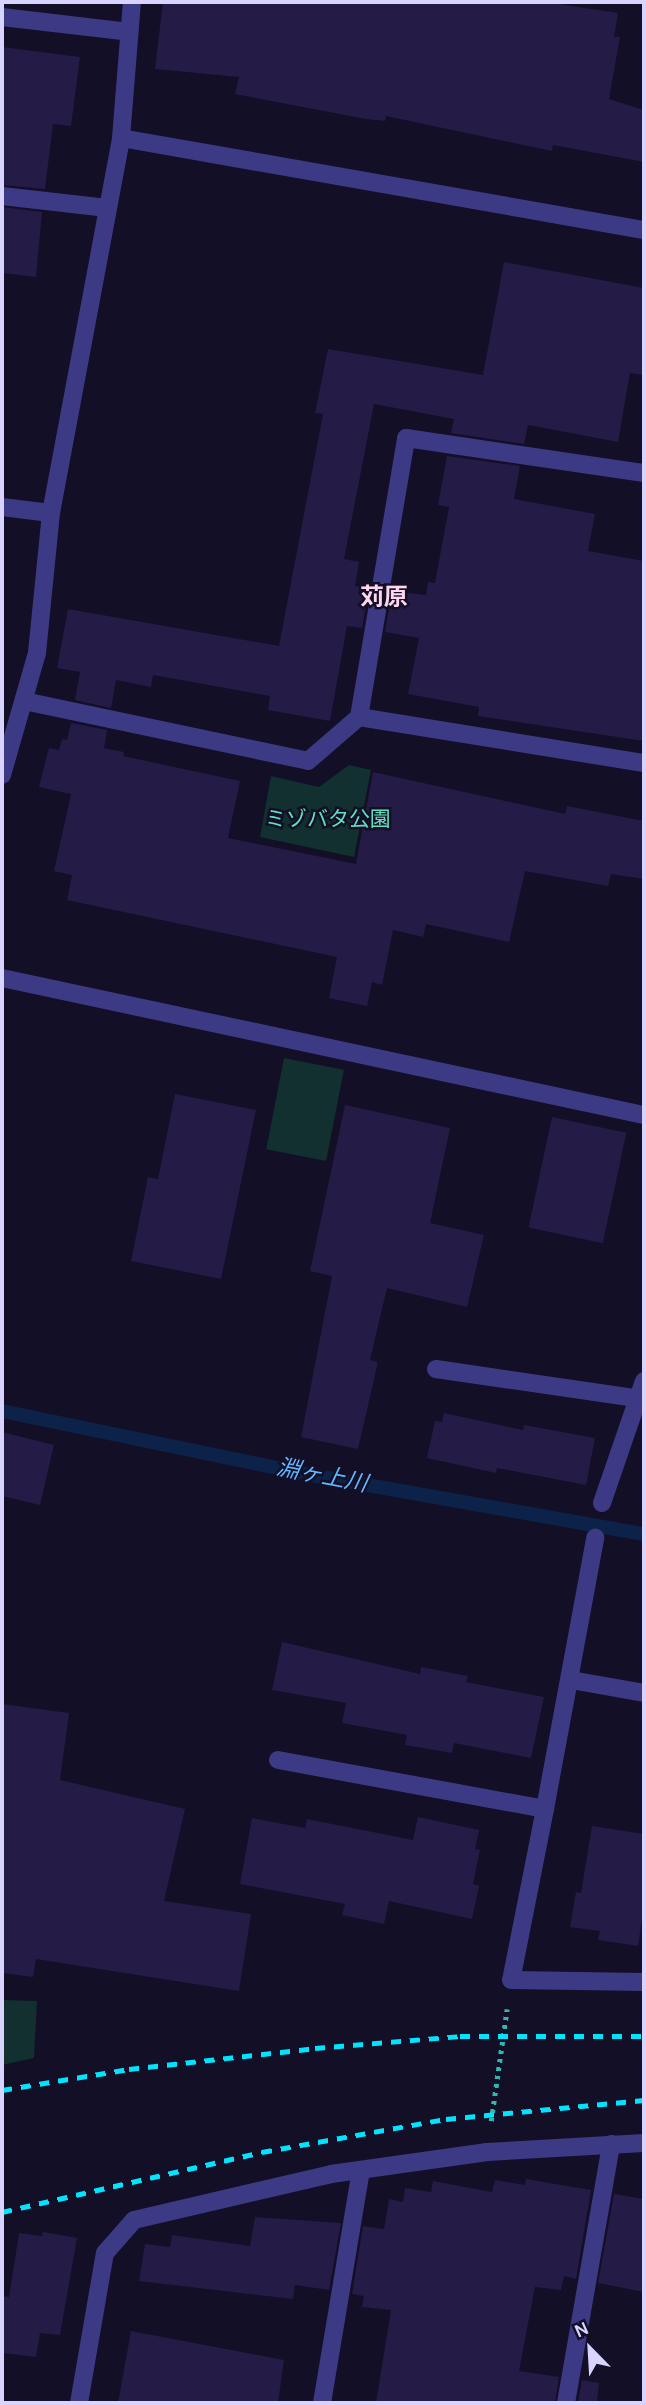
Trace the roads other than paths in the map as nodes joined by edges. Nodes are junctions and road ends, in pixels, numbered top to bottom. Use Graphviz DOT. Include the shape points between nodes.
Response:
graph roads {
  1 [pos="132,2"];
  2 [pos="2,17"];
  3 [pos="130,32"];
  4 [pos="121,138"];
  5 [pos="2,196"];
  6 [pos="107,208"];
  7 [pos="644,230"];
  8 [pos="644,473"];
  9 [pos="2,507"];
  10 [pos="51,513"];
  11 [pos="24,701"];
  12 [pos="359,717"];
  13 [pos="644,763"];
  14 [pos="2,771"];
  15 [pos="2,978"];
  16 [pos="644,1115"];
  17 [pos="436,1368"];
  18 [pos="644,1381"];
  19 [pos="641,1399"];
  20 [pos="602,1503"];
  21 [pos="595,1538"];
  22 [pos="570,1680"];
  23 [pos="644,1693"];
  24 [pos="278,1760"];
  25 [pos="545,1810"];
  26 [pos="644,1982"];
  27 [pos="644,2143"];
  28 [pos="611,2144"];
  29 [pos="361,2170"];
  30 [pos="79,2403"];
  31 [pos="322,2403"];
  32 [pos="566,2403"];
  1 -- 3 [label="street"];
  2 -- 3 [label="street"];
  3 -- 4 [label="street"];
  4 -- 6 [label="street"];
  4 -- 7 [label="street"];
  5 -- 6 [label="street"];
  6 -- 10 [label="street"];
  8 -- 12 [label="street" via="406,438"];
  9 -- 10 [label="street"];
  10 -- 11 [label="street" via="37,653"];
  11 -- 12 [label="street" via="308,761"];
  11 -- 14 [label="street"];
  12 -- 13 [label="street"];
  15 -- 16 [label="street"];
  17 -- 19 [label="street"];
  18 -- 19 [label="street"];
  19 -- 20 [label="street"];
  21 -- 22 [label="street"];
  22 -- 23 [label="street"];
  22 -- 25 [label="street"];
  24 -- 25 [label="street"];
  25 -- 26 [label="street" via="511,1980"];
  27 -- 28 [label="street"];
  28 -- 29 [label="street" via="487,2152"];
  28 -- 32 [label="street"];
  29 -- 30 [label="street" via="134,2220 105,2253"];
  29 -- 31 [label="street"];
}
